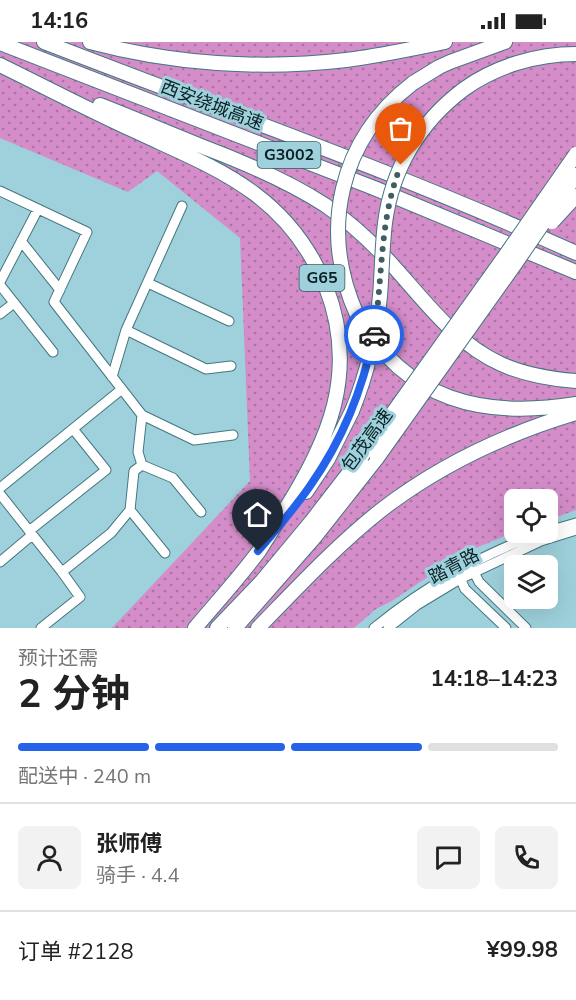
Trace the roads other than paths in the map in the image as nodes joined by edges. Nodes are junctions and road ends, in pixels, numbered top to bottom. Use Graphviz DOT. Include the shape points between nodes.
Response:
graph roads {
  1 [pos="44,42"];
  2 [pos="90,42"];
  3 [pos="445,42"];
  4 [pos="505,42"];
  5 [pos="0,43"];
  6 [pos="576,54"];
  7 [pos="0,65"];
  8 [pos="576,154"];
  9 [pos="576,175"];
  10 [pos="0,191"];
  11 [pos="576,196"];
  12 [pos="182,206"];
  13 [pos="38,209"];
  14 [pos="513,224"];
  15 [pos="21,241"];
  16 [pos="576,246"];
  17 [pos="576,253"];
  18 [pos="515,264"];
  19 [pos="576,272"];
  20 [pos="0,283"];
  21 [pos="148,283"];
  22 [pos="60,290"];
  23 [pos="14,303"];
  24 [pos="0,314"];
  25 [pos="229,321"];
  26 [pos="126,330"];
  27 [pos="53,352"];
  28 [pos="231,366"];
  29 [pos="112,377"];
  30 [pos="576,381"];
  31 [pos="122,389"];
  32 [pos="576,404"];
  33 [pos="576,413"];
  34 [pos="142,415"];
  35 [pos="73,429"];
  36 [pos="233,435"];
  37 [pos="142,465"];
  38 [pos="0,488"];
  39 [pos="0,494"];
  40 [pos="130,510"];
  41 [pos="201,512"];
  42 [pos="576,523"];
  43 [pos="558,528"];
  44 [pos="576,530"];
  45 [pos="31,533"];
  46 [pos="516,543"];
  47 [pos="258,551"];
  48 [pos="165,553"];
  49 [pos="0,562"];
  50 [pos="472,569"];
  51 [pos="62,572"];
  52 [pos="458,576"];
  53 [pos="41,628"];
  54 [pos="195,628"];
  55 [pos="217,628"];
  56 [pos="235,628"];
  57 [pos="258,628"];
  58 [pos="375,628"];
  59 [pos="388,628"];
  60 [pos="506,628"];
  61 [pos="526,628"];
  1 -- 14 [label="highway, 西安绕城高速"];
  2 -- 3 [label="highway" via="190,60 281,64 344,60"];
  4 -- 32 [label="highway, bridge" via="450,62 413,83 367,132 342,192 338,220 340,259 357,315 373,341 402,370 426,386 450,398 495,408 536,409"];
  5 -- 19 [label="highway, 西安绕城高速 / G3002" via="374,188"];
  6 -- 47 [label="highway, bridge" via="530,60 480,79 441,108 412,144 390,199 374,335 352,411 311,486"];
  7 -- 30 [label="highway" via="250,165 302,191 337,213 369,241 435,314 476,350 522,372"];
  7 -- 47 [label="highway, G65" via="241,185 279,215 313,259 336,320 340,364 337,392 325,437 310,469"];
  8 -- 55 [label="highway, bridge" via="362,456 262,581"];
  9 -- 18 [label="highway, bridge"];
  10 -- 13 [label="street"];
  11 -- 18 [label="highway, bridge"];
  12 -- 21 [label="street"];
  13 -- 15 [label="street"];
  13 -- 22 [label="street" via="87,232"];
  14 -- 16 [label="highway"];
  14 -- 17 [label="highway, 西安绕城高速"];
  15 -- 20 [label="street"];
  15 -- 22 [label="street"];
  18 -- 56 [label="highway, 包茂高速, bridge" via="377,458"];
  20 -- 23 [label="street"];
  21 -- 25 [label="street"];
  21 -- 26 [label="street"];
  22 -- 29 [label="street" via="54,302"];
  23 -- 24 [label="street"];
  23 -- 27 [label="street"];
  26 -- 28 [label="street" via="206,369"];
  26 -- 29 [label="street"];
  29 -- 31 [label="street"];
  31 -- 34 [label="street"];
  31 -- 35 [label="street"];
  33 -- 57 [label="highway" via="482,449 404,494 339,546"];
  34 -- 36 [label="street" via="194,440"];
  34 -- 37 [label="street" via="138,452"];
  35 -- 38 [label="street"];
  35 -- 45 [label="street" via="106,470"];
  37 -- 40 [label="street" via="134,471"];
  37 -- 41 [label="street" via="173,478"];
  39 -- 45 [label="street"];
  40 -- 48 [label="street"];
  40 -- 51 [label="street" via="111,533"];
  42 -- 43 [label="street"];
  44 -- 50 [label="street, 踏青路"];
  45 -- 49 [label="street"];
  45 -- 51 [label="street"];
  46 -- 50 [label="street, 踏青路"];
  47 -- 54 [label="highway, G65"];
  50 -- 52 [label="street, 踏青路"];
  50 -- 61 [label="street" via="479,582"];
  51 -- 53 [label="street" via="80,597"];
  52 -- 58 [label="street, 踏青路" via="441,579"];
  52 -- 59 [label="street, 踏青路"];
  52 -- 60 [label="street" via="465,589"];
}
